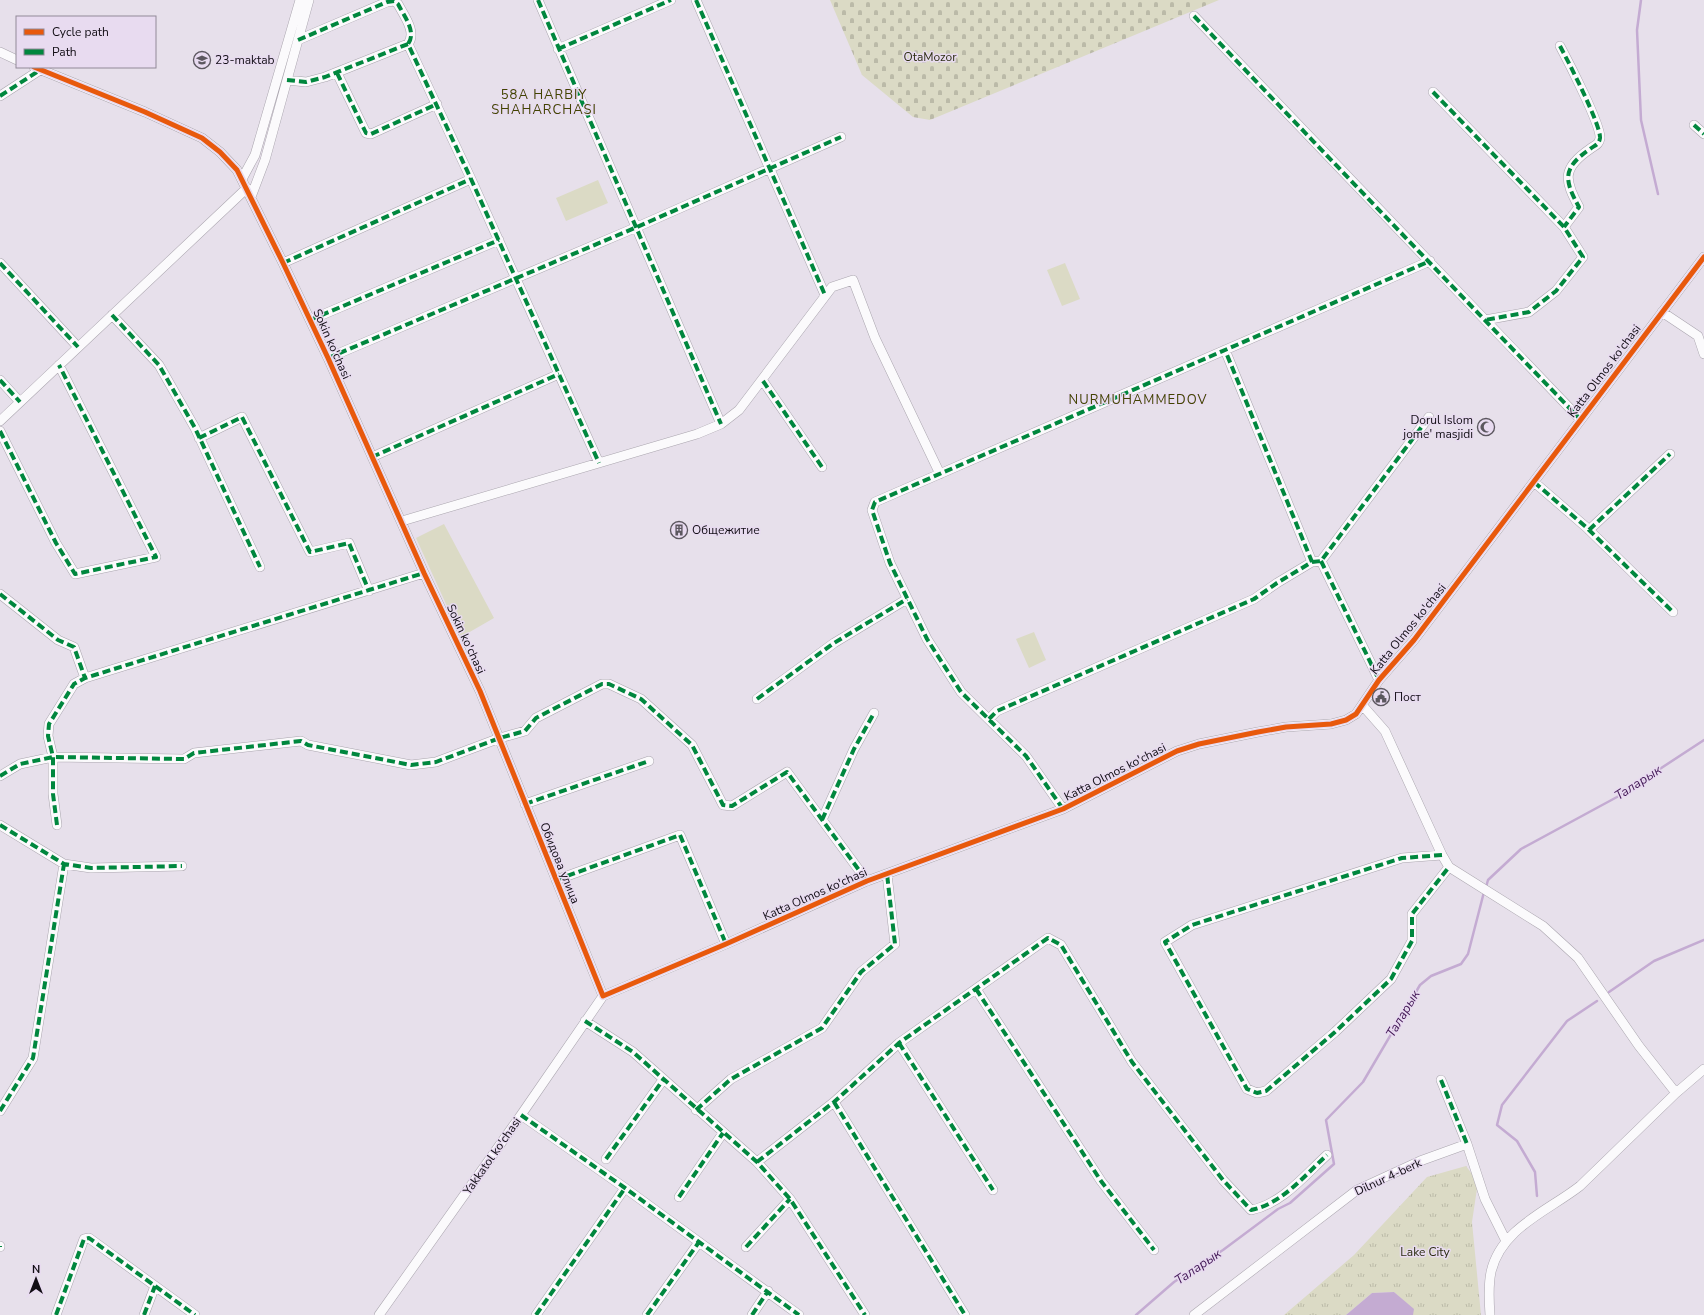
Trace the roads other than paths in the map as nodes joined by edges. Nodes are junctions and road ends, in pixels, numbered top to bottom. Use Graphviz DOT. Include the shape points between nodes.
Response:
graph roads {
  1 [pos="300,0"];
  2 [pos="309,0"];
  3 [pos="538,0"];
  4 [pos="671,0"];
  5 [pos="696,0"];
  6 [pos="1194,16"];
  7 [pos="298,40"];
  8 [pos="408,44"];
  9 [pos="1560,46"];
  10 [pos="558,49"];
  11 [pos="0,52"];
  12 [pos="16,60"];
  13 [pos="37,68"];
  14 [pos="337,73"];
  15 [pos="287,80"];
  16 [pos="1433,92"];
  17 [pos="0,96"];
  18 [pos="437,104"];
  19 [pos="1694,125"];
  20 [pos="1704,134"];
  21 [pos="841,137"];
  22 [pos="769,168"];
  23 [pos="242,179"];
  24 [pos="471,179"];
  25 [pos="249,192"];
  26 [pos="637,227"];
  27 [pos="1564,227"];
  28 [pos="499,240"];
  29 [pos="1704,257"];
  30 [pos="1430,261"];
  31 [pos="0,263"];
  32 [pos="283,263"];
  33 [pos="516,278"];
  34 [pos="825,295"];
  35 [pos="1662,312"];
  36 [pos="112,315"];
  37 [pos="310,320"];
  38 [pos="1485,320"];
  39 [pos="78,347"];
  40 [pos="1225,350"];
  41 [pos="1704,354"];
  42 [pos="328,358"];
  43 [pos="59,365"];
  44 [pos="559,374"];
  45 [pos="0,380"];
  46 [pos="763,381"];
  47 [pos="20,402"];
  48 [pos="1428,417"];
  49 [pos="1580,419"];
  50 [pos="0,421"];
  51 [pos="721,424"];
  52 [pos="0,431"];
  53 [pos="199,438"];
  54 [pos="1670,454"];
  55 [pos="372,457"];
  56 [pos="599,463"];
  57 [pos="822,467"];
  58 [pos="940,474"];
  59 [pos="1534,482"];
  60 [pos="402,521"];
  61 [pos="1589,530"];
  62 [pos="1316,561"];
  63 [pos="260,567"];
  64 [pos="424,573"];
  65 [pos="369,591"];
  66 [pos="0,594"];
  67 [pos="907,599"];
  68 [pos="1673,612"];
  69 [pos="85,678"];
  70 [pos="1379,680"];
  71 [pos="757,700"];
  72 [pos="1362,706"];
  73 [pos="874,713"];
  74 [pos="989,719"];
  75 [pos="500,738"];
  76 [pos="53,757"];
  77 [pos="649,761"];
  78 [pos="0,776"];
  79 [pos="526,804"];
  80 [pos="1063,809"];
  81 [pos="822,820"];
  82 [pos="57,825"];
  83 [pos="0,826"];
  84 [pos="1442,856"];
  85 [pos="64,864"];
  86 [pos="182,866"];
  87 [pos="1449,867"];
  88 [pos="887,874"];
  89 [pos="556,880"];
  90 [pos="867,881"];
  91 [pos="726,944"];
  92 [pos="976,989"];
  93 [pos="603,996"];
  94 [pos="585,1021"];
  95 [pos="899,1043"];
  96 [pos="1704,1069"];
  97 [pos="664,1080"];
  98 [pos="1441,1080"];
  99 [pos="1676,1093"];
  100 [pos="834,1102"];
  101 [pos="696,1110"];
  102 [pos="0,1112"];
  103 [pos="521,1115"];
  104 [pos="723,1133"];
  105 [pos="1467,1144"];
  106 [pos="1327,1154"];
  107 [pos="606,1159"];
  108 [pos="757,1162"];
  109 [pos="626,1188"];
  110 [pos="993,1190"];
  111 [pos="679,1197"];
  112 [pos="790,1199"];
  113 [pos="1506,1241"];
  114 [pos="699,1242"];
  115 [pos="746,1246"];
  116 [pos="1154,1250"];
  117 [pos="155,1286"];
  118 [pos="768,1291"];
  119 [pos="56,1315"];
  120 [pos="144,1315"];
  121 [pos="195,1315"];
  122 [pos="379,1315"];
  123 [pos="536,1315"];
  124 [pos="647,1315"];
  125 [pos="752,1315"];
  126 [pos="799,1315"];
  127 [pos="865,1315"];
  128 [pos="965,1315"];
  129 [pos="1194,1315"];
  130 [pos="1490,1315"];
  1 -- 23 [label="street" via="254,155"];
  2 -- 7 [label="street"];
  3 -- 10 [label="street"];
  4 -- 10 [label="street"];
  5 -- 22 [label="street"];
  6 -- 30 [label="street" via="1368,200"];
  7 -- 8 [label="street" via="394,1 398,4 412,33 412,39"];
  7 -- 15 [label="street"];
  8 -- 14 [label="street"];
  8 -- 18 [label="street"];
  9 -- 27 [label="street" via="1589,104 1600,137 1598,144 1570,165 1570,190 1579,207"];
  10 -- 26 [label="street"];
  11 -- 12 [label="street"];
  13 -- 17 [label="street"];
  13 -- 23 [label="street, Sokin ko'chasi" via="202,138 220,152"];
  14 -- 15 [label="street" via="306,82"];
  14 -- 18 [label="street" via="366,133 371,134"];
  15 -- 25 [label="street" via="265,160"];
  16 -- 27 [label="street"];
  18 -- 24 [label="street"];
  19 -- 20 [label="street"];
  21 -- 22 [label="street"];
  22 -- 26 [label="street"];
  22 -- 34 [label="street"];
  23 -- 25 [label="street, Sokin ko'chasi"];
  24 -- 28 [label="street"];
  24 -- 32 [label="street"];
  25 -- 32 [label="street, Sokin ko'chasi"];
  25 -- 36 [label="street"];
  26 -- 33 [label="street"];
  26 -- 51 [label="street"];
  27 -- 38 [label="street" via="1583,257 1556,291 1528,312"];
  28 -- 33 [label="street"];
  28 -- 37 [label="street"];
  29 -- 35 [label="street, Katta Olmos ko'chasi"];
  30 -- 38 [label="street"];
  30 -- 40 [label="street"];
  31 -- 39 [label="street"];
  32 -- 37 [label="street, Sokin ko'chasi"];
  33 -- 42 [label="street"];
  33 -- 44 [label="street"];
  34 -- 46 [label="street"];
  34 -- 58 [label="street" via="832,287 853,280 875,338"];
  35 -- 41 [label="street" via="1698,336"];
  35 -- 49 [label="street, Katta Olmos ko'chasi"];
  36 -- 39 [label="street"];
  36 -- 53 [label="street" via="159,365"];
  37 -- 42 [label="street, Sokin ko'chasi"];
  38 -- 49 [label="street"];
  39 -- 43 [label="street"];
  40 -- 58 [label="street"];
  40 -- 62 [label="street"];
  42 -- 55 [label="street, Sokin ko'chasi"];
  43 -- 47 [label="street"];
  43 -- 52 [label="street" via="156,557 75,574 56,543"];
  44 -- 55 [label="street"];
  44 -- 56 [label="street"];
  45 -- 47 [label="street"];
  46 -- 51 [label="street" via="740,410"];
  46 -- 57 [label="street"];
  47 -- 50 [label="street"];
  48 -- 62 [label="street"];
  49 -- 59 [label="street, Katta Olmos ko'chasi"];
  51 -- 56 [label="street" via="697,434"];
  53 -- 63 [label="street"];
  53 -- 65 [label="street" via="242,417 310,552 348,543"];
  54 -- 61 [label="street"];
  55 -- 60 [label="street, Sokin ko'chasi"];
  56 -- 60 [label="street"];
  58 -- 67 [label="street" via="875,502 872,510 890,563"];
  59 -- 61 [label="street"];
  59 -- 70 [label="street, Katta Olmos ko'chasi" via="1414,640"];
  60 -- 64 [label="street, Sokin ko'chasi"];
  61 -- 68 [label="street"];
  62 -- 70 [label="street"];
  62 -- 74 [label="street" via="1276,583 1254,599 997,711"];
  64 -- 65 [label="street"];
  64 -- 75 [label="street, Sokin ko'chasi"];
  65 -- 69 [label="street"];
  66 -- 69 [label="street" via="58,640 74,647"];
  67 -- 71 [label="street" via="834,643"];
  67 -- 74 [label="street" via="927,639 961,692"];
  69 -- 76 [label="street" via="74,684 49,724 48,736"];
  70 -- 72 [label="street, Katta Olmos ko'chasi"];
  72 -- 80 [label="street, Katta Olmos ko'chasi" via="1356,714 1346,720 1331,724 1286,727 1177,751"];
  72 -- 84 [label="street" via="1385,731"];
  73 -- 81 [label="street" via="854,749"];
  74 -- 80 [label="street" via="1026,756"];
  75 -- 76 [label="street" via="436,762 411,765 308,745 301,741 194,753 184,758"];
  75 -- 79 [label="street, Обидова улица"];
  75 -- 81 [label="street" via="525,731 536,718 602,684 609,684 641,699 692,745 723,805 732,806 787,772"];
  76 -- 78 [label="street" via="20,764"];
  76 -- 82 [label="street" via="53,794"];
  77 -- 79 [label="street"];
  79 -- 89 [label="street, Обидова улица"];
  80 -- 88 [label="street, Katta Olmos ko'chasi"];
  81 -- 90 [label="street"];
  83 -- 85 [label="street"];
  84 -- 87 [label="street"];
  84 -- 87 [label="street" via="1402,858 1192,925 1165,942 1248,1089 1257,1093 1266,1091 1335,1032 1391,979 1412,941 1412,914"];
  85 -- 86 [label="street" via="91,868"];
  85 -- 102 [label="street" via="34,1053 29,1066"];
  87 -- 99 [label="street" via="1543,926 1578,958 1638,1046"];
  88 -- 90 [label="street, Katta Olmos ko'chasi"];
  88 -- 101 [label="street" via="895,944 861,972 822,1028 731,1079"];
  89 -- 91 [label="street" via="680,835"];
  89 -- 93 [label="street, Обидова улица"];
  90 -- 91 [label="street, Katta Olmos ko'chasi"];
  91 -- 93 [label="street, Katta Olmos ko'chasi"];
  92 -- 95 [label="street"];
  92 -- 106 [label="street" via="1048,938 1060,946 1132,1062 1223,1180 1251,1210 1278,1199"];
  92 -- 116 [label="street" via="1101,1181"];
  93 -- 94 [label="street, Yakkatol ko'chasi"];
  94 -- 97 [label="street" via="633,1052"];
  94 -- 103 [label="street, Yakkatol ko'chasi"];
  95 -- 100 [label="street"];
  95 -- 110 [label="street"];
  96 -- 99 [label="street"];
  97 -- 101 [label="street"];
  97 -- 107 [label="street"];
  98 -- 105 [label="street"];
  99 -- 113 [label="street" via="1580,1186 1519,1228"];
  100 -- 108 [label="street"];
  100 -- 128 [label="street"];
  101 -- 104 [label="street"];
  103 -- 109 [label="street"];
  103 -- 122 [label="street, Yakkatol ko'chasi"];
  104 -- 108 [label="street"];
  104 -- 111 [label="street"];
  105 -- 113 [label="street" via="1485,1199"];
  105 -- 129 [label="street, Dilnur 4-berk" via="1357,1190"];
  108 -- 112 [label="street"];
  109 -- 114 [label="street"];
  109 -- 123 [label="street"];
  112 -- 115 [label="street"];
  112 -- 127 [label="street"];
  113 -- 130 [label="street" via="1496,1256 1491,1273"];
  114 -- 118 [label="street"];
  114 -- 124 [label="street"];
  117 -- 119 [label="street" via="89,1238 84,1239"];
  117 -- 120 [label="street"];
  117 -- 121 [label="street"];
  118 -- 125 [label="street"];
  118 -- 126 [label="street"];
}
